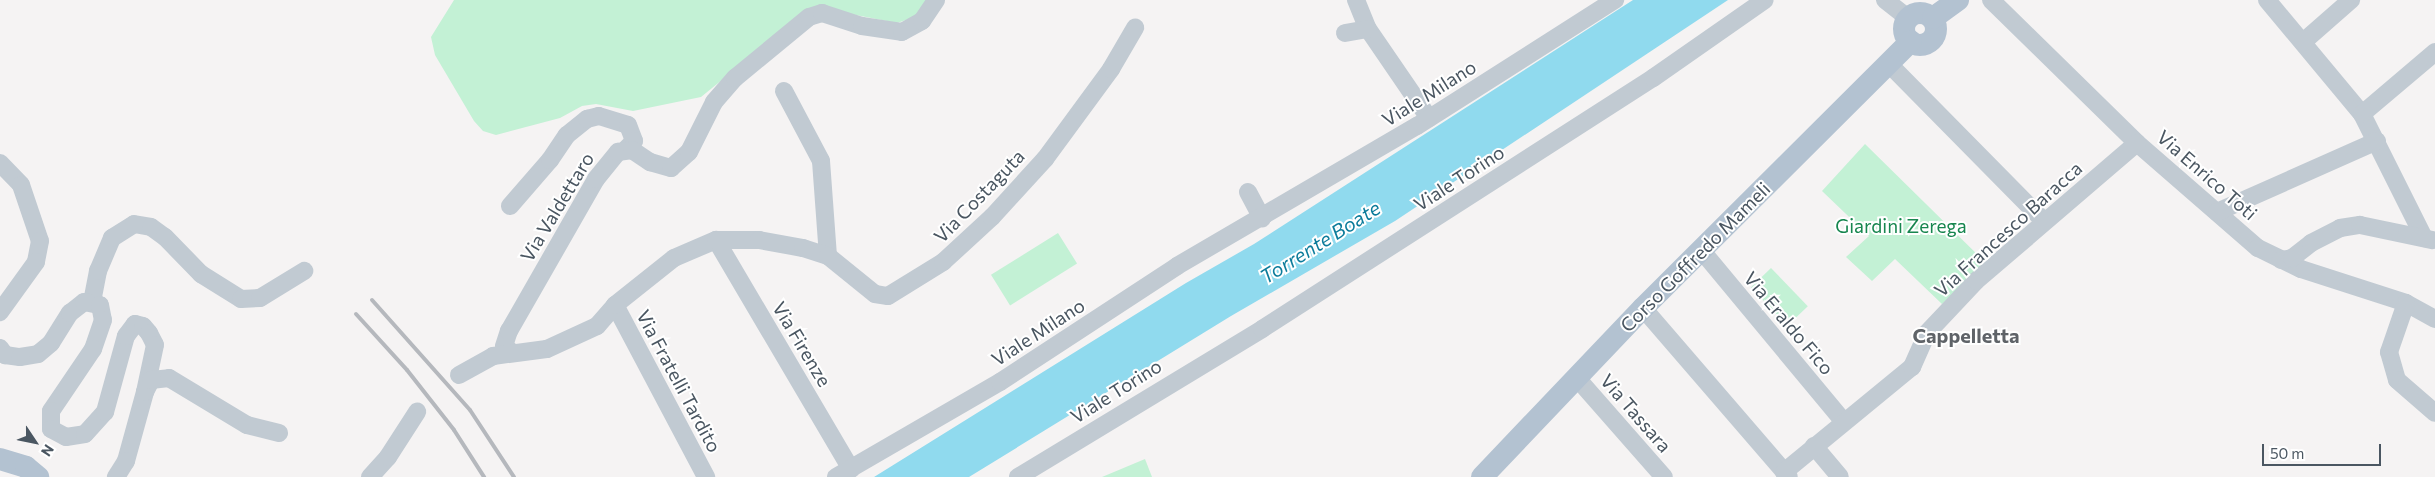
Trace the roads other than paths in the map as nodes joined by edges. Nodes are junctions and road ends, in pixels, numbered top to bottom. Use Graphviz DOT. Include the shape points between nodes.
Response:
graph roads {
  1 [pos="936,0"];
  2 [pos="1356,0"];
  3 [pos="1615,0"];
  4 [pos="1765,0"];
  5 [pos="1885,0"];
  6 [pos="1958,0"];
  7 [pos="1991,0"];
  8 [pos="2267,0"];
  9 [pos="2351,0"];
  10 [pos="1908,18"];
  11 [pos="1933,18"];
  12 [pos="1135,28"];
  13 [pos="1368,29"];
  14 [pos="1345,33"];
  15 [pos="1911,42"];
  16 [pos="2303,42"];
  17 [pos="2435,52"];
  18 [pos="1889,64"];
  19 [pos="784,92"];
  20 [pos="2362,114"];
  21 [pos="1429,118"];
  22 [pos="2377,141"];
  23 [pos="2137,143"];
  24 [pos="626,149"];
  25 [pos="0,163"];
  26 [pos="1248,192"];
  27 [pos="510,206"];
  28 [pos="2217,212"];
  29 [pos="1262,218"];
  30 [pos="2044,221"];
  31 [pos="2429,239"];
  32 [pos="716,240"];
  33 [pos="1702,250"];
  34 [pos="828,256"];
  35 [pos="2280,260"];
  36 [pos="304,271"];
  37 [pos="92,302"];
  38 [pos="2406,303"];
  39 [pos="615,305"];
  40 [pos="1643,308"];
  41 [pos="0,312"];
  42 [pos="2435,319"];
  43 [pos="0,348"];
  44 [pos="513,353"];
  45 [pos="459,375"];
  46 [pos="1576,376"];
  47 [pos="145,392"];
  48 [pos="417,412"];
  49 [pos="2435,413"];
  50 [pos="1844,422"];
  51 [pos="279,432"];
  52 [pos="1814,446"];
  53 [pos="0,459"];
  54 [pos="844,473"];
  55 [pos="1786,475"];
  56 [pos="1485,476"];
  57 [pos="38,477"];
  58 [pos="116,477"];
  59 [pos="370,477"];
  60 [pos="706,477"];
  61 [pos="1018,477"];
  62 [pos="1664,477"];
  63 [pos="1840,477"];
  1 -- 24 [label="street" via="922,21 902,32 862,26 822,13 809,17 735,78 714,102 697,140 682,160 671,168"];
  2 -- 13 [label="street"];
  3 -- 21 [label="street, Viale Milano"];
  4 -- 61 [label="street, Viale Torino" via="1653,78 1262,330"];
  5 -- 10 [label="street"];
  6 -- 11 [label="main road"];
  7 -- 23 [label="street, Via Enrico Toti"];
  8 -- 16 [label="street"];
  9 -- 16 [label="street"];
  10 -- 11 [label="main road" via="1921,13"];
  10 -- 15 [label="main road" via="1905,33"];
  11 -- 15 [label="main road" via="1936,28 1930,41"];
  12 -- 34 [label="street, Via Costaguta" via="1110,69 1045,159 992,218 943,262 888,296 875,294"];
  13 -- 14 [label="street"];
  13 -- 21 [label="street"];
  15 -- 18 [label="main road, Corso Goffredo Mameli"];
  16 -- 20 [label="street"];
  17 -- 20 [label="street"];
  18 -- 30 [label="street"];
  18 -- 33 [label="main road, Corso Goffredo Mameli"];
  19 -- 34 [label="street" via="821,161"];
  20 -- 22 [label="street"];
  21 -- 29 [label="street, Viale Milano"];
  22 -- 28 [label="street"];
  22 -- 31 [label="street"];
  23 -- 28 [label="street, Via Enrico Toti"];
  23 -- 30 [label="street, Via Francesco Baracca"];
  24 -- 27 [label="street" via="634,141 628,125 599,116 586,120 567,136"];
  24 -- 44 [label="street, Via Valdettaro" via="612,157 596,179 509,331 504,346"];
  25 -- 41 [label="street" via="21,185 40,241 36,262"];
  26 -- 29 [label="street"];
  28 -- 35 [label="street, Via Enrico Toti" via="2258,248"];
  29 -- 54 [label="street, Viale Milano" via="1177,266 1000,382"];
  30 -- 50 [label="street, Via Francesco Baracca" via="1976,281 1927,333 1912,367"];
  31 -- 35 [label="street" via="2360,225 2340,228 2311,243 2292,258"];
  32 -- 34 [label="street, Via Costaguta" via="760,240"];
  32 -- 39 [label="street, Via Costaguta" via="674,258"];
  32 -- 54 [label="street, Via Firenze"];
  33 -- 40 [label="main road, Corso Goffredo Mameli"];
  33 -- 50 [label="street, Via Eraldo Fico"];
  35 -- 38 [label="street, Via Enrico Toti"];
  36 -- 37 [label="street" via="260,298 241,299 201,274 151,227 134,224 112,238 98,271"];
  37 -- 43 [label="street" via="84,302 70,312 51,343 38,354 5,355"];
  37 -- 47 [label="street" via="100,305 102,313 94,349 51,411 50,429 66,438 85,434 105,412 126,336 135,324 143,326 154,345"];
  38 -- 42 [label="street, Via Enrico Toti"];
  38 -- 49 [label="street" via="2389,352 2397,380"];
  39 -- 44 [label="street, Via Costaguta" via="597,326 548,348"];
  39 -- 60 [label="street, Via Fratelli Tardito"];
  40 -- 46 [label="main road, Corso Goffredo Mameli"];
  40 -- 55 [label="street"];
  44 -- 45 [label="street, Via Costaguta" via="493,356"];
  46 -- 56 [label="main road, Corso Goffredo Mameli"];
  46 -- 62 [label="street, Via Tassara"];
  47 -- 51 [label="street" via="152,380 169,378 247,425"];
  47 -- 58 [label="street" via="126,461"];
  48 -- 59 [label="street" via="388,457"];
  50 -- 52 [label="street, Via Francesco Baracca"];
  52 -- 55 [label="street, Via Francesco Baracca"];
  52 -- 63 [label="street"];
  53 -- 57 [label="main road" via="26,467"];
}
